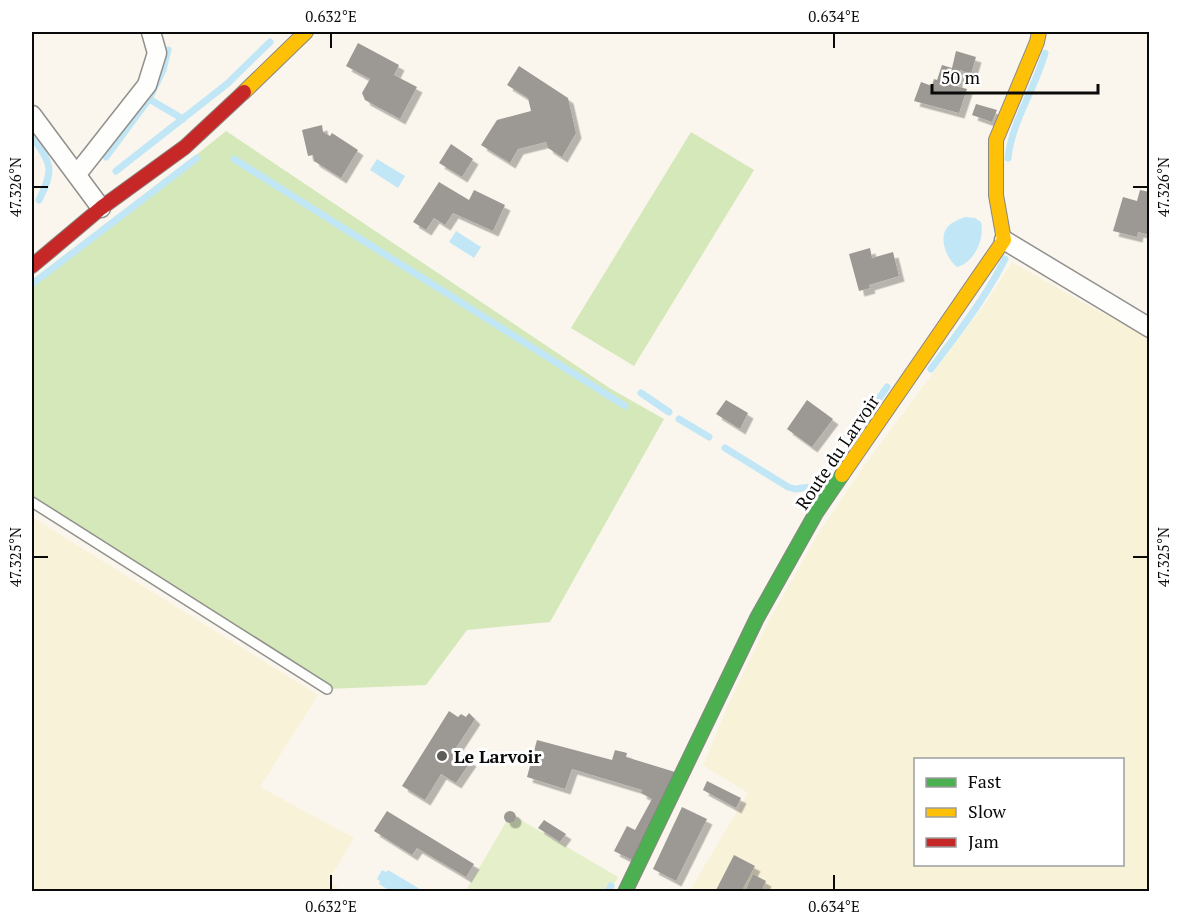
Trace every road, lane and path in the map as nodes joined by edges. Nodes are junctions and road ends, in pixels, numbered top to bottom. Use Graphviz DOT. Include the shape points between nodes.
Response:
graph roads {
  1 [pos="151,32"];
  2 [pos="306,32"];
  3 [pos="1039,32"];
  4 [pos="32,115"];
  5 [pos="77,174"];
  6 [pos="101,208"];
  7 [pos="1005,240"];
  8 [pos="32,266"];
  9 [pos="1149,328"];
  10 [pos="32,502"];
  11 [pos="327,689"];
  12 [pos="625,891"];
  1 -- 5 [label="street" via="157,53 147,84"];
  2 -- 6 [label="street" via="185,147"];
  3 -- 7 [label="street" via="996,140 996,195"];
  4 -- 5 [label="street"];
  5 -- 6 [label="street"];
  6 -- 8 [label="street"];
  7 -- 9 [label="street"];
  7 -- 12 [label="street, Route du Larvoir" via="816,513 757,618"];
  10 -- 11 [label="lane"];
}
